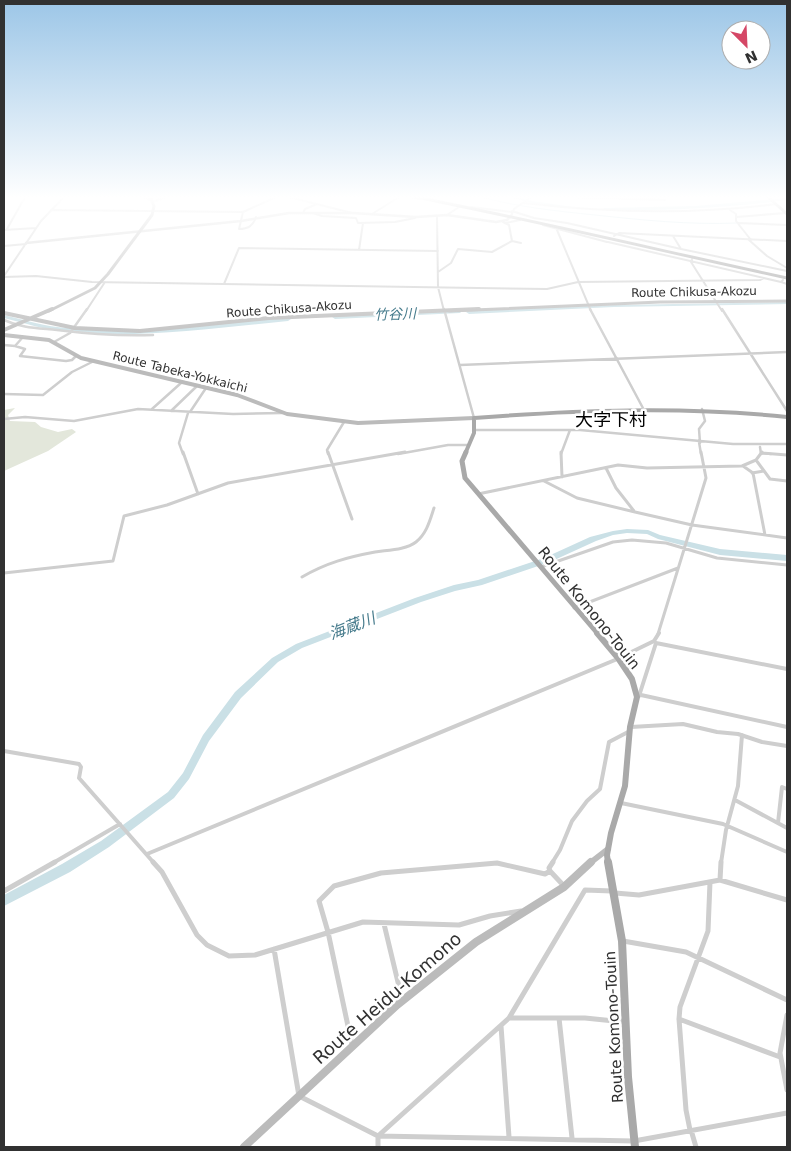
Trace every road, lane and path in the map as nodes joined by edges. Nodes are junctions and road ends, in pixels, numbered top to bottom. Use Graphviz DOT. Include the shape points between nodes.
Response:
graph roads {
  1 [pos="21,251"];
  2 [pos="126,251"];
  3 [pos="238,251"];
  4 [pos="415,251"];
  5 [pos="438,251"];
  6 [pos="457,251"];
  7 [pos="481,251"];
  8 [pos="494,251"];
  9 [pos="565,251"];
  10 [pos="651,251"];
  11 [pos="663,251"];
  12 [pos="689,251"];
  13 [pos="761,251"];
  14 [pos="691,260"];
  15 [pos="438,272"];
  16 [pos="786,275"];
  17 [pos="4,276"];
  18 [pos="764,278"];
  19 [pos="702,280"];
  20 [pos="103,282"];
  21 [pos="578,282"];
  22 [pos="224,284"];
  23 [pos="787,284"];
  24 [pos="438,287"];
  25 [pos="787,301"];
  26 [pos="717,303"];
  27 [pos="589,307"];
  28 [pos="446,312"];
  29 [pos="4,314"];
  30 [pos="29,319"];
  31 [pos="4,320"];
  32 [pos="208,324"];
  33 [pos="15,325"];
  34 [pos="75,328"];
  35 [pos="4,330"];
  36 [pos="209,330"];
  37 [pos="70,333"];
  38 [pos="4,335"];
  39 [pos="153,335"];
  40 [pos="23,337"];
  41 [pos="54,342"];
  42 [pos="4,345"];
  43 [pos="15,346"];
  44 [pos="749,352"];
  45 [pos="787,352"];
  46 [pos="76,356"];
  47 [pos="617,358"];
  48 [pos="95,361"];
  49 [pos="460,365"];
  50 [pos="181,383"];
  51 [pos="197,386"];
  52 [pos="206,388"];
  53 [pos="4,394"];
  54 [pos="702,409"];
  55 [pos="152,410"];
  56 [pos="644,410"];
  57 [pos="170,411"];
  58 [pos="787,411"];
  59 [pos="189,412"];
  60 [pos="282,413"];
  61 [pos="787,417"];
  62 [pos="474,418"];
  63 [pos="4,419"];
  64 [pos="344,422"];
  65 [pos="475,430"];
  66 [pos="570,430"];
  67 [pos="700,443"];
  68 [pos="787,444"];
  69 [pos="469,445"];
  70 [pos="760,447"];
  71 [pos="762,453"];
  72 [pos="787,455"];
  73 [pos="756,460"];
  74 [pos="332,465"];
  75 [pos="742,466"];
  76 [pos="704,467"];
  77 [pos="606,468"];
  78 [pos="765,471"];
  79 [pos="752,473"];
  80 [pos="562,477"];
  81 [pos="544,481"];
  82 [pos="787,481"];
  83 [pos="198,494"];
  84 [pos="478,494"];
  85 [pos="434,508"];
  86 [pos="635,512"];
  87 [pos="352,519"];
  88 [pos="692,526"];
  89 [pos="765,535"];
  90 [pos="787,538"];
  91 [pos="686,547"];
  92 [pos="787,565"];
  93 [pos="539,567"];
  94 [pos="679,568"];
  95 [pos="4,573"];
  96 [pos="302,577"];
  97 [pos="574,608"];
  98 [pos="655,642"];
  99 [pos="618,658"];
  100 [pos="787,669"];
  101 [pos="639,696"];
  102 [pos="787,727"];
  103 [pos="630,729"];
  104 [pos="742,735"];
  105 [pos="787,746"];
  106 [pos="4,752"];
  107 [pos="787,788"];
  108 [pos="734,800"];
  109 [pos="621,802"];
  110 [pos="778,823"];
  111 [pos="120,824"];
  112 [pos="726,826"];
  113 [pos="787,828"];
  114 [pos="608,849"];
  115 [pos="787,852"];
  116 [pos="147,854"];
  117 [pos="550,871"];
  118 [pos="720,880"];
  119 [pos="710,882"];
  120 [pos="564,887"];
  121 [pos="4,890"];
  122 [pos="615,892"];
  123 [pos="787,900"];
  124 [pos="530,910"];
  125 [pos="384,924"];
  126 [pos="328,932"];
  127 [pos="622,941"];
  128 [pos="274,949"];
  129 [pos="698,956"];
  130 [pos="787,1000"];
  131 [pos="402,1001"];
  132 [pos="787,1015"];
  133 [pos="509,1018"];
  134 [pos="559,1018"];
  135 [pos="679,1019"];
  136 [pos="625,1022"];
  137 [pos="501,1026"];
  138 [pos="352,1045"];
  139 [pos="780,1057"];
  140 [pos="787,1090"];
  141 [pos="299,1096"];
  142 [pos="787,1113"];
  143 [pos="691,1130"];
  144 [pos="378,1136"];
  145 [pos="509,1137"];
  146 [pos="572,1138"];
  147 [pos="634,1144"];
  148 [pos="244,1147"];
  149 [pos="378,1147"];
  150 [pos="696,1147"];
  1 -- 17 [label="street"];
  2 -- 20 [label="main road"];
  3 -- 22 [label="street"];
  4 -- 5 [label="street"];
  5 -- 15 [label="street"];
  6 -- 15 [label="street" via="450,267"];
  7 -- 8 [label="street"];
  9 -- 21 [label="street"];
  10 -- 14 [label="street"];
  11 -- 16 [label="highway"];
  12 -- 16 [label="street"];
  13 -- 16 [label="street"];
  14 -- 18 [label="street"];
  14 -- 19 [label="street"];
  15 -- 24 [label="street"];
  16 -- 18 [label="street"];
  16 -- 23 [label="street"];
  17 -- 20 [label="street"];
  18 -- 19 [label="street"];
  19 -- 21 [label="street"];
  19 -- 26 [label="street"];
  20 -- 22 [label="street"];
  20 -- 30 [label="main road" via="81,296"];
  20 -- 34 [label="street"];
  21 -- 24 [label="street" via="548,289"];
  21 -- 27 [label="street"];
  22 -- 24 [label="street"];
  24 -- 28 [label="street"];
  25 -- 26 [label="main road, Route Chikusa-Akozu"];
  26 -- 27 [label="main road, Route Chikusa-Akozu"];
  26 -- 44 [label="street"];
  27 -- 28 [label="main road, Route Chikusa-Akozu"];
  27 -- 47 [label="street"];
  28 -- 32 [label="main road, Route Chikusa-Akozu" via="257,318"];
  28 -- 49 [label="street"];
  29 -- 30 [label="main road, Route Chikusa-Akozu"];
  30 -- 33 [label="main road"];
  30 -- 34 [label="main road, Route Chikusa-Akozu"];
  31 -- 33 [label="street"];
  32 -- 34 [label="main road, Route Chikusa-Akozu" via="140,331"];
  32 -- 36 [label="street"];
  33 -- 35 [label="main road"];
  33 -- 37 [label="street"];
  34 -- 37 [label="street"];
  37 -- 39 [label="street"];
  37 -- 41 [label="street"];
  38 -- 40 [label="main road, Route Tabeka-Yokkaichi"];
  40 -- 41 [label="main road, Route Tabeka-Yokkaichi"];
  40 -- 43 [label="street"];
  41 -- 46 [label="main road, Route Tabeka-Yokkaichi"];
  42 -- 43 [label="street"];
  43 -- 46 [label="street" via="25,349 20,356 72,360"];
  44 -- 45 [label="street"];
  44 -- 47 [label="street"];
  44 -- 58 [label="street"];
  46 -- 48 [label="main road, Route Tabeka-Yokkaichi"];
  47 -- 49 [label="street"];
  47 -- 56 [label="street"];
  48 -- 50 [label="main road, Route Tabeka-Yokkaichi"];
  48 -- 53 [label="street" via="72,372 43,395"];
  49 -- 62 [label="street"];
  50 -- 51 [label="main road, Route Tabeka-Yokkaichi"];
  50 -- 55 [label="street"];
  51 -- 52 [label="main road, Route Tabeka-Yokkaichi"];
  51 -- 57 [label="street"];
  52 -- 59 [label="street"];
  52 -- 60 [label="main road, Route Tabeka-Yokkaichi" via="246,398"];
  54 -- 56 [label="main road"];
  54 -- 61 [label="main road"];
  54 -- 67 [label="street" via="705,421 700,428"];
  55 -- 57 [label="street"];
  55 -- 63 [label="street" via="74,421 25,417"];
  56 -- 62 [label="main road"];
  57 -- 59 [label="street"];
  59 -- 60 [label="street"];
  59 -- 83 [label="street" via="179,442"];
  60 -- 64 [label="main road, Route Tabeka-Yokkaichi"];
  62 -- 64 [label="main road, Route Tabeka-Yokkaichi" via="384,424"];
  62 -- 65 [label="main road, Route Komono-Touin"];
  64 -- 74 [label="street" via="327,450"];
  65 -- 66 [label="street"];
  65 -- 69 [label="main road, Route Komono-Touin"];
  66 -- 67 [label="street"];
  66 -- 80 [label="street" via="562,450"];
  67 -- 70 [label="street"];
  67 -- 76 [label="street"];
  68 -- 70 [label="street"];
  69 -- 74 [label="street" via="448,445"];
  69 -- 84 [label="main road, Route Komono-Touin" via="462,468 465,478"];
  70 -- 71 [label="street"];
  71 -- 72 [label="street"];
  71 -- 73 [label="street"];
  73 -- 75 [label="street"];
  73 -- 78 [label="street"];
  74 -- 83 [label="street" via="228,483"];
  74 -- 87 [label="street"];
  75 -- 76 [label="street"];
  75 -- 79 [label="street"];
  76 -- 77 [label="street" via="622,465"];
  76 -- 88 [label="street" via="706,478"];
  77 -- 80 [label="street"];
  77 -- 86 [label="street" via="616,488"];
  78 -- 79 [label="street"];
  78 -- 82 [label="street" via="770,479"];
  79 -- 89 [label="street"];
  80 -- 81 [label="street"];
  81 -- 84 [label="street"];
  81 -- 86 [label="street" via="577,498"];
  83 -- 95 [label="street" via="124,516 113,561"];
  84 -- 93 [label="main road, Route Komono-Touin"];
  85 -- 96 [label="street" via="425,533 415,543 327,564"];
  86 -- 88 [label="street"];
  88 -- 89 [label="street"];
  88 -- 91 [label="street"];
  89 -- 90 [label="street"];
  91 -- 92 [label="street" via="717,558"];
  91 -- 93 [label="street" via="651,541 620,541"];
  91 -- 94 [label="street"];
  93 -- 97 [label="main road, Route Komono-Touin"];
  94 -- 97 [label="street"];
  94 -- 98 [label="street"];
  97 -- 99 [label="main road, Route Komono-Touin"];
  98 -- 99 [label="street"];
  98 -- 100 [label="street"];
  98 -- 101 [label="street"];
  99 -- 101 [label="main road, Route Komono-Touin" via="632,678"];
  99 -- 116 [label="street"];
  101 -- 102 [label="street"];
  101 -- 103 [label="main road, Route Komono-Touin"];
  103 -- 104 [label="street" via="683,724"];
  103 -- 109 [label="main road, Route Komono-Touin" via="628,767"];
  103 -- 117 [label="street" via="609,742 600,789 572,821"];
  104 -- 105 [label="street"];
  104 -- 108 [label="street"];
  106 -- 111 [label="street" via="79,764 79,778"];
  107 -- 110 [label="street" via="782,787"];
  108 -- 110 [label="street"];
  108 -- 112 [label="street"];
  109 -- 112 [label="street"];
  109 -- 114 [label="main road, Route Komono-Touin"];
  110 -- 113 [label="street"];
  111 -- 116 [label="street"];
  111 -- 121 [label="street"];
  112 -- 115 [label="street"];
  112 -- 118 [label="street"];
  114 -- 120 [label="main road, Route Heidu-Komono" via="596,856"];
  114 -- 122 [label="main road, Route Komono-Touin"];
  116 -- 128 [label="street" via="162,872 197,935 207,945 238,957"];
  117 -- 120 [label="street"];
  117 -- 126 [label="street" via="544,874 497,863 381,873 343,883 328,890 318,901"];
  118 -- 119 [label="street"];
  118 -- 123 [label="street"];
  119 -- 122 [label="street" via="639,895"];
  119 -- 129 [label="street" via="709,924"];
  120 -- 124 [label="main road, Route Heidu-Komono"];
  122 -- 127 [label="main road, Route Komono-Touin"];
  122 -- 133 [label="street" via="585,890"];
  124 -- 125 [label="street" via="459,925"];
  124 -- 131 [label="main road, Route Heidu-Komono" via="476,942"];
  125 -- 126 [label="street" via="363,922"];
  125 -- 131 [label="street"];
  126 -- 128 [label="street"];
  126 -- 138 [label="street"];
  127 -- 129 [label="street"];
  127 -- 136 [label="main road, Route Komono-Touin"];
  128 -- 141 [label="street"];
  129 -- 130 [label="street"];
  129 -- 135 [label="street" via="680,1007"];
  131 -- 138 [label="main road, Route Heidu-Komono"];
  132 -- 139 [label="street"];
  133 -- 134 [label="street"];
  133 -- 137 [label="street"];
  134 -- 136 [label="street"];
  134 -- 146 [label="street"];
  135 -- 139 [label="street"];
  135 -- 143 [label="street" via="686,1110"];
  136 -- 147 [label="main road, Route Komono-Touin"];
  137 -- 144 [label="street"];
  137 -- 145 [label="street"];
  138 -- 141 [label="main road, Route Heidu-Komono"];
  139 -- 140 [label="street"];
  141 -- 144 [label="street"];
  141 -- 148 [label="main road, Route Heidu-Komono"];
  142 -- 143 [label="street"];
  143 -- 147 [label="street"];
  143 -- 150 [label="street"];
  144 -- 145 [label="street"];
  144 -- 149 [label="street"];
  145 -- 146 [label="street"];
  146 -- 147 [label="street"];
}
